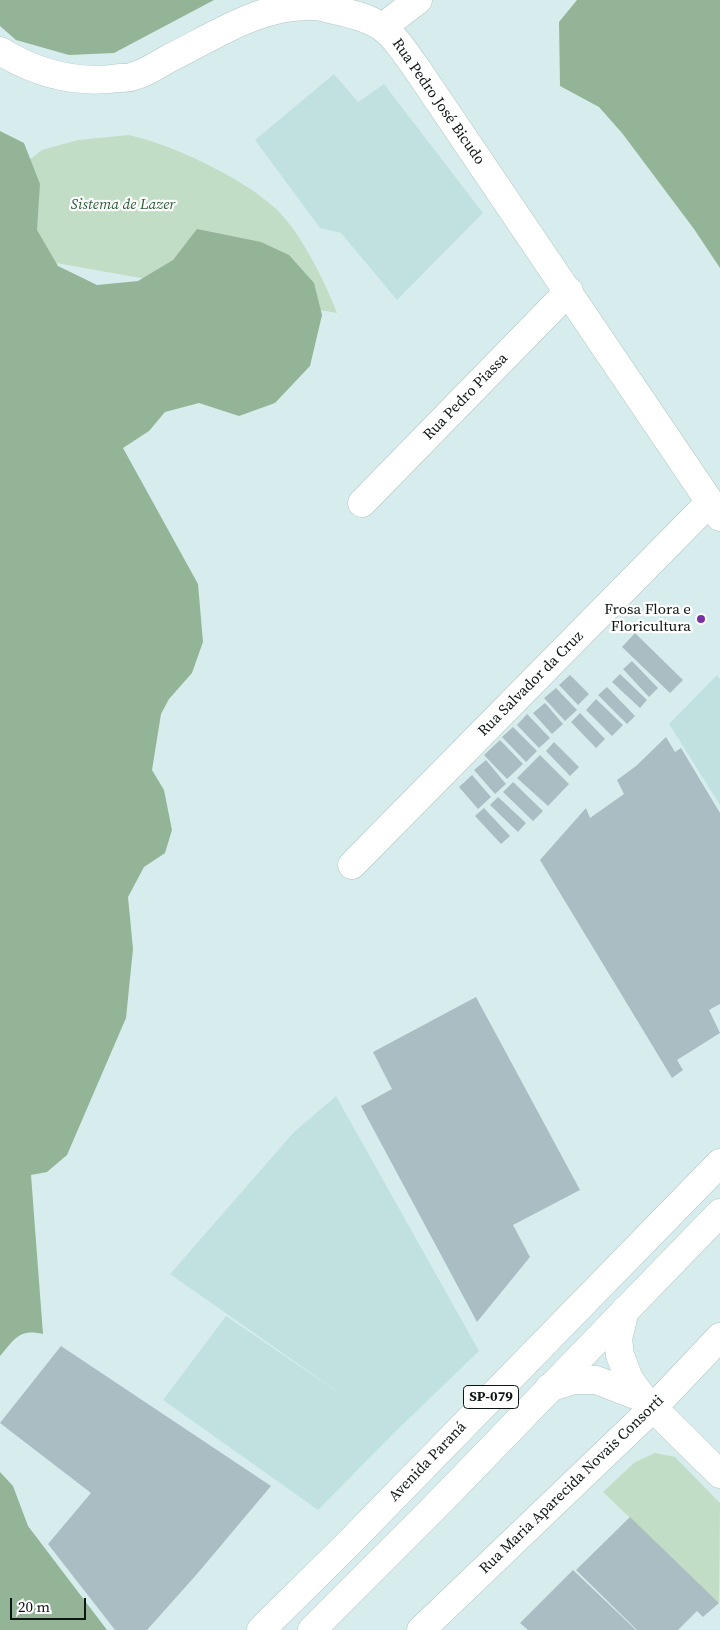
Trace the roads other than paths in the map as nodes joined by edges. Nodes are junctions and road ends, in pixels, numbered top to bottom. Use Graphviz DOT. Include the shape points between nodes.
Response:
graph roads {
  1 [pos="418,0"];
  2 [pos="383,27"];
  3 [pos="0,51"];
  4 [pos="569,291"];
  5 [pos="362,503"];
  6 [pos="715,510"];
  7 [pos="352,866"];
  8 [pos="720,1164"];
  9 [pos="720,1213"];
  10 [pos="625,1310"];
  11 [pos="720,1337"];
  12 [pos="549,1388"];
  13 [pos="648,1403"];
  14 [pos="720,1474"];
  15 [pos="261,1630"];
  16 [pos="312,1630"];
  17 [pos="421,1630"];
  1 -- 2 [label="street"];
  2 -- 3 [label="street, Rua Pedro José Bicudo" via="369,19 313,6 284,7 253,16 135,76 101,80 68,78 37,69"];
  2 -- 4 [label="street, Rua Pedro José Bicudo" via="418,68"];
  4 -- 5 [label="street, Rua Pedro Piassa"];
  4 -- 6 [label="street, Rua Pedro José Bicudo"];
  6 -- 7 [label="street, Rua Salvador da Cruz"];
  8 -- 15 [label="street, Avenida Paraná / SP-079"];
  9 -- 10 [label="street, SP-079"];
  10 -- 12 [label="street, SP-079"];
  10 -- 13 [label="street" via="618,1339 620,1355 629,1379"];
  11 -- 13 [label="street, Rua Maria Aparecida Novais Consorti"];
  12 -- 13 [label="street" via="574,1380 596,1380"];
  12 -- 16 [label="street, SP-079"];
  13 -- 14 [label="street"];
  13 -- 17 [label="street, Rua Maria Aparecida Novais Consorti"];
}
